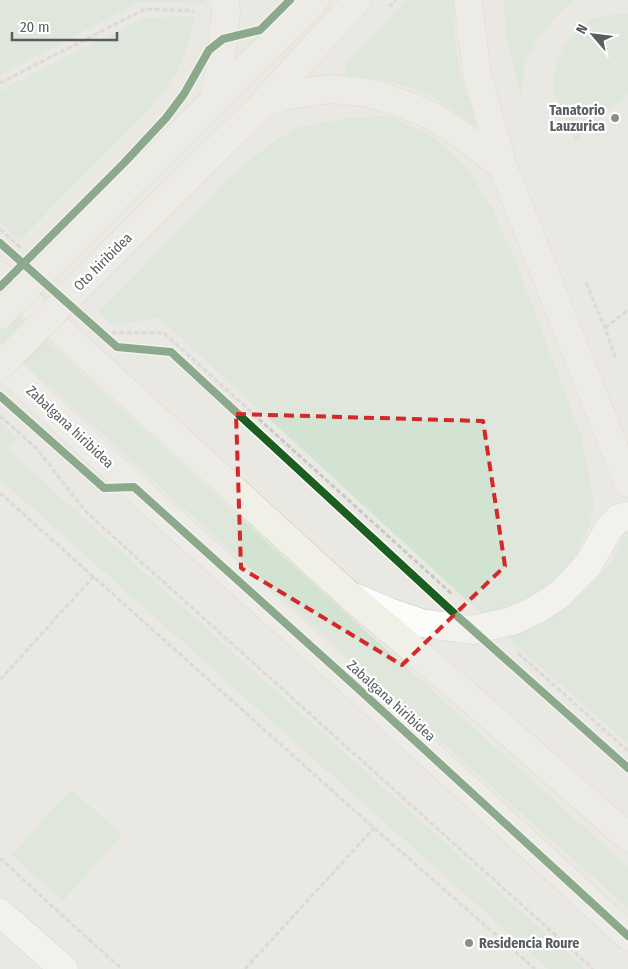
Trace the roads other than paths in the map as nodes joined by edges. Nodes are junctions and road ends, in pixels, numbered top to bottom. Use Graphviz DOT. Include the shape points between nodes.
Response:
graph roads {
  1 [pos="315,0"];
  2 [pos="357,0"];
  3 [pos="468,0"];
  4 [pos="212,5"];
  5 [pos="214,100"];
  6 [pos="263,104"];
  7 [pos="503,167"];
  8 [pos="0,276"];
  9 [pos="0,315"];
  10 [pos="0,364"];
  11 [pos="628,483"];
  12 [pos="628,516"];
  13 [pos="349,595"];
  14 [pos="628,837"];
  15 [pos="0,912"];
  16 [pos="628,936"];
  17 [pos="64,969"];
  1 -- 5 [label="main road"];
  2 -- 6 [label="main road, Oto hiribidea"];
  3 -- 7 [label="main road" via="477,74"];
  4 -- 5 [label="main road" via="226,10"];
  5 -- 9 [label="main road, bridge"];
  6 -- 7 [label="main road" via="282,97 334,89 370,93 433,116"];
  6 -- 10 [label="main road, Oto hiribidea, bridge"];
  7 -- 11 [label="main road"];
  8 -- 13 [label="main road"];
  10 -- 16 [label="main road, Zabalgana hiribidea"];
  12 -- 13 [label="street" via="619,518 610,527 588,565 559,595 512,621 472,630 422,623"];
  13 -- 14 [label="main road"];
  15 -- 17 [label="street"];
}
